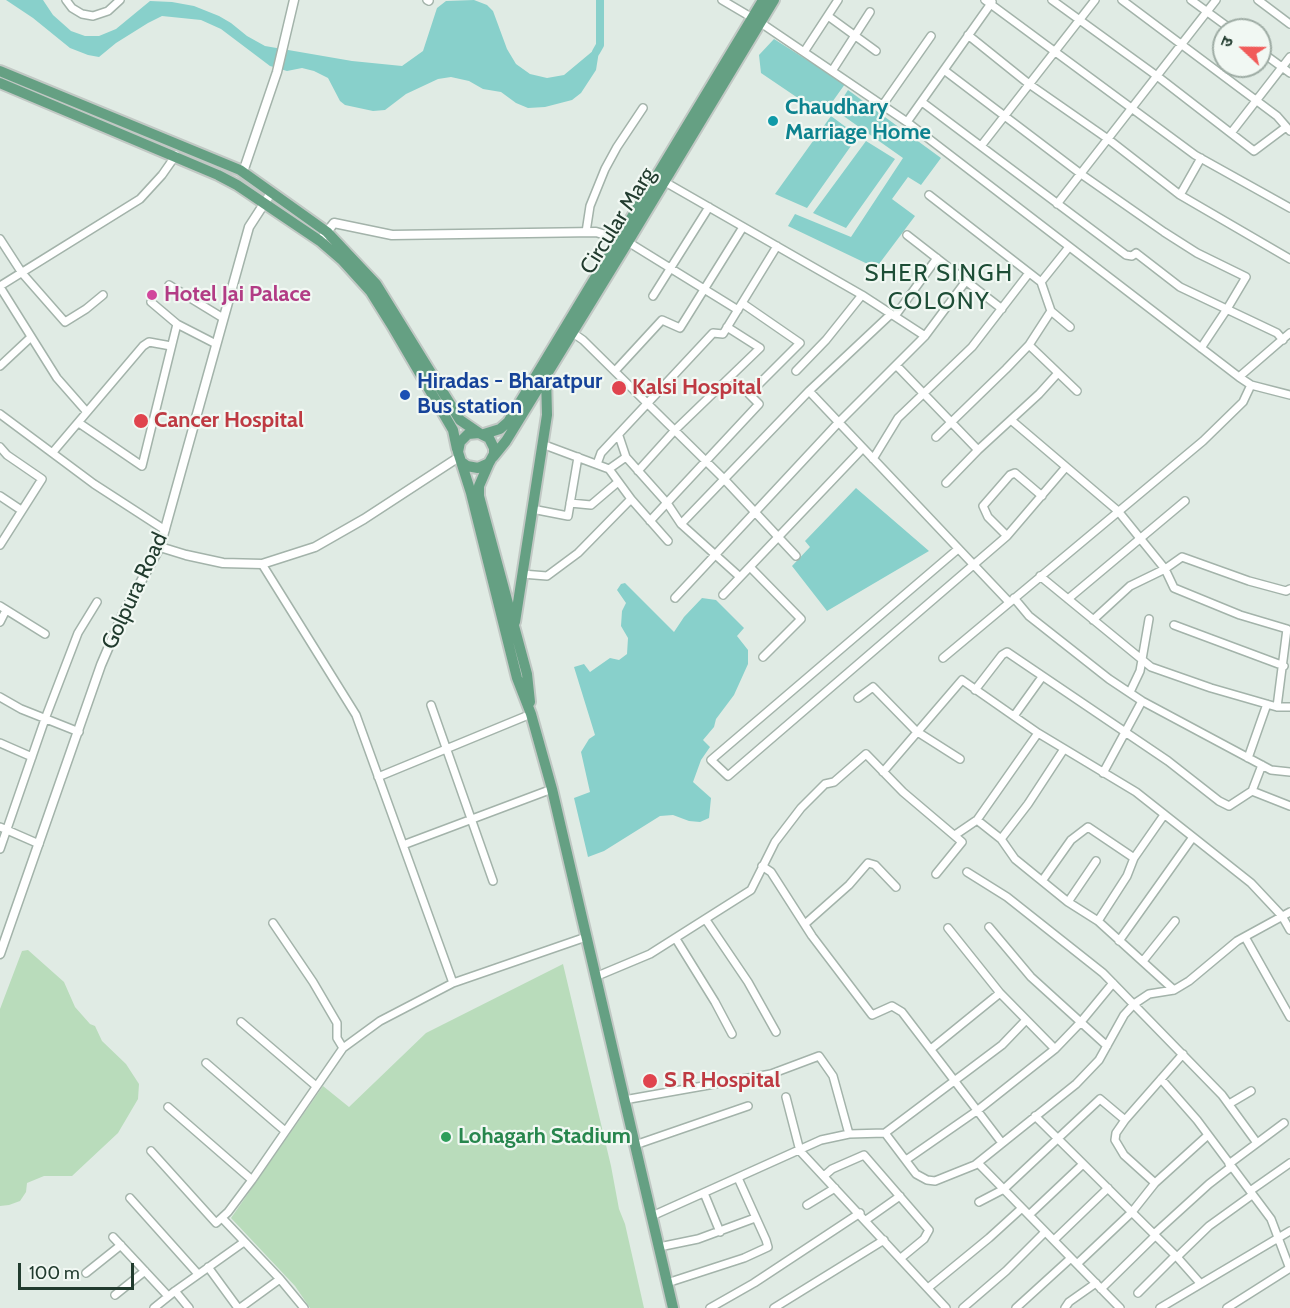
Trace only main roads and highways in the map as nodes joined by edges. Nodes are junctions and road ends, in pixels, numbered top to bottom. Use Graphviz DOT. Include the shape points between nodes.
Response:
graph roads {
  1 [pos="763,0"];
  2 [pos="774,0"];
  3 [pos="756,20"];
  4 [pos="0,71"];
  5 [pos="0,83"];
  6 [pos="242,171"];
  7 [pos="256,182"];
  8 [pos="233,183"];
  9 [pos="249,193"];
  10 [pos="624,240"];
  11 [pos="569,330"];
  12 [pos="546,376"];
  13 [pos="481,434"];
  14 [pos="460,457"];
  15 [pos="490,461"];
  16 [pos="514,626"];
  17 [pos="531,714"];
  18 [pos="673,1308"];
  1 -- 3 [label="main road, Circular Marg"];
  2 -- 3 [label="main road, Circular Marg"];
  3 -- 10 [label="main road, Circular Marg"];
  3 -- 10 [label="main road, Circular Marg" via="665,182"];
  4 -- 6 [label="main road"];
  5 -- 8 [label="main road"];
  6 -- 7 [label="main road"];
  6 -- 8 [label="main road" via="235,169 230,173"];
  7 -- 9 [label="main road" via="258,191"];
  7 -- 13 [label="main road" via="327,232 376,284 460,420"];
  8 -- 9 [label="main road"];
  9 -- 14 [label="main road" via="320,241 376,300 453,430"];
  10 -- 11 [label="main road, Circular Marg"];
  11 -- 12 [label="main road, Circular Marg"];
  11 -- 13 [label="main road, Circular Marg" via="508,422 495,432"];
  12 -- 15 [label="main road, Circular Marg"];
  12 -- 16 [label="main road" via="547,415"];
  13 -- 14 [label="main road" via="464,437"];
  13 -- 15 [label="main road" via="489,438 494,448"];
  14 -- 15 [label="main road" via="472,468"];
  14 -- 17 [label="main road" via="517,678"];
  15 -- 16 [label="main road, Circular Marg" via="479,486 480,496"];
  16 -- 17 [label="main road, Circular Marg" via="527,674"];
  17 -- 18 [label="main road"];
}
